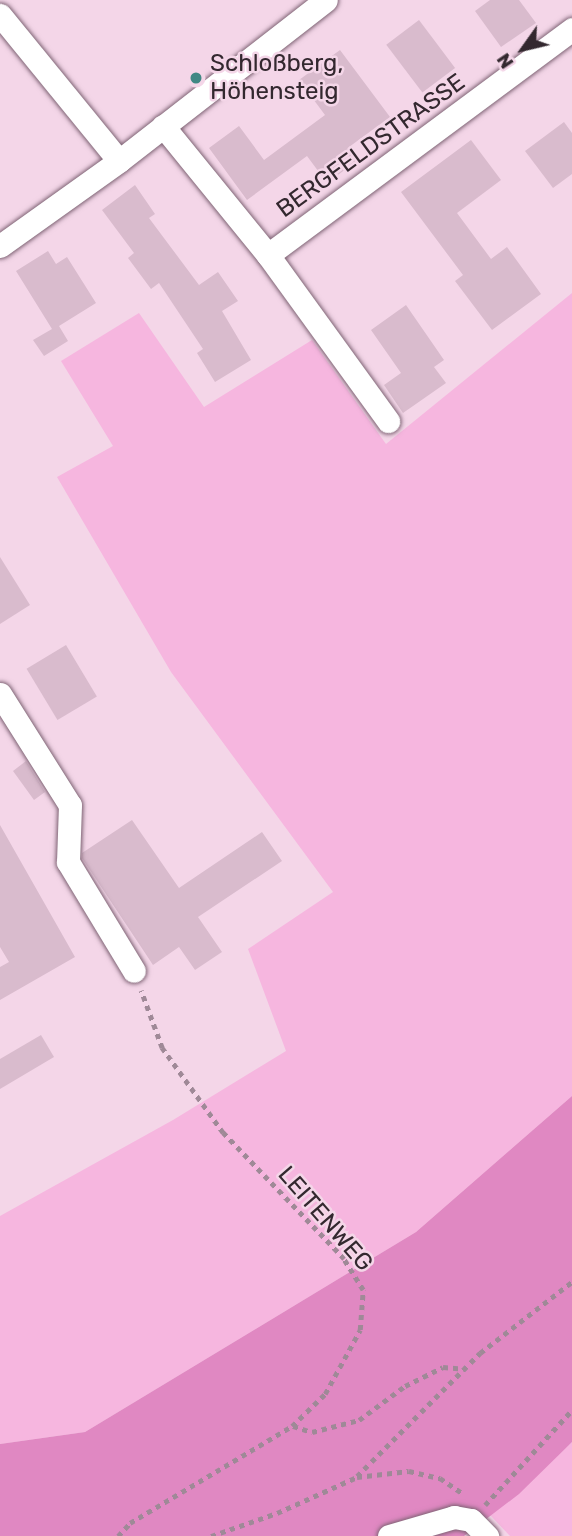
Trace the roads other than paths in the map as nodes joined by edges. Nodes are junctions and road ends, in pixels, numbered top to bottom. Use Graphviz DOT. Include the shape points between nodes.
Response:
graph roads {
  1 [pos="326,0"];
  2 [pos="0,15"];
  3 [pos="572,29"];
  4 [pos="163,126"];
  5 [pos="120,160"];
  6 [pos="0,246"];
  7 [pos="268,255"];
  8 [pos="388,421"];
  9 [pos="0,694"];
  10 [pos="134,971"];
  11 [pos="479,1528"];
  12 [pos="389,1536"];
  1 -- 4 [label="street"];
  2 -- 5 [label="street"];
  3 -- 7 [label="street, BERGFELDSTRASSE"];
  4 -- 5 [label="street"];
  4 -- 7 [label="street"];
  5 -- 6 [label="street"];
  7 -- 8 [label="street"];
  9 -- 10 [label="street" via="70,805 68,862"];
  11 -- 12 [label="street" via="431,1520"];
}
